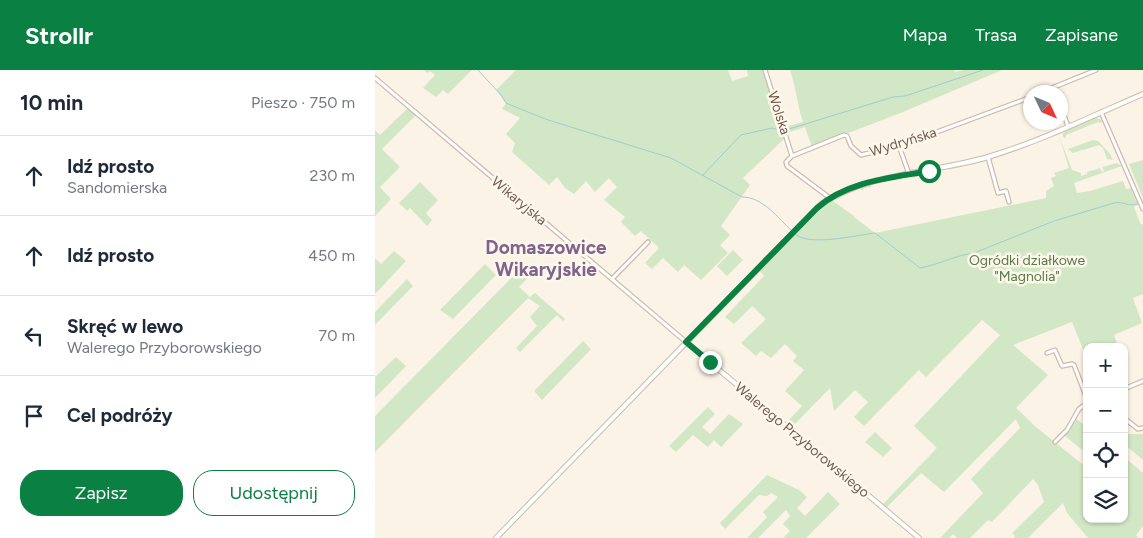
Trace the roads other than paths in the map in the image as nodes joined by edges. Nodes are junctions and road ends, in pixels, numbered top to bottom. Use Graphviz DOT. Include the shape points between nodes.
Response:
graph roads {
  1 [pos="765,70"];
  2 [pos="1096,70"];
  3 [pos="375,78"];
  4 [pos="1060,85"];
  5 [pos="1143,94"];
  6 [pos="1023,100"];
  7 [pos="1101,112"];
  8 [pos="1068,126"];
  9 [pos="1059,130"];
  10 [pos="899,146"];
  11 [pos="792,156"];
  12 [pos="989,157"];
  13 [pos="909,174"];
  14 [pos="830,198"];
  15 [pos="1009,202"];
  16 [pos="1143,209"];
  17 [pos="647,242"];
  18 [pos="611,279"];
  19 [pos="686,342"];
  20 [pos="1047,354"];
  21 [pos="1143,381"];
  22 [pos="1128,387"];
  23 [pos="1083,388"];
  24 [pos="1083,406"];
  25 [pos="1128,421"];
  26 [pos="1143,428"];
  27 [pos="1055,442"];
  28 [pos="496,538"];
  29 [pos="919,538"];
  1 -- 11 [label="street, Wolska"];
  2 -- 4 [label="street"];
  3 -- 18 [label="street, Wikaryjska"];
  5 -- 7 [label="street"];
  6 -- 10 [label="street, Wydryńska"];
  7 -- 8 [label="street"];
  7 -- 16 [label="street"];
  9 -- 12 [label="street"];
  10 -- 11 [label="street, Wydryńska" via="861,155 844,135"];
  10 -- 13 [label="street"];
  11 -- 14 [label="street" via="786,162 787,166"];
  12 -- 13 [label="street"];
  12 -- 15 [label="street" via="998,193 1006,190"];
  13 -- 14 [label="street" via="861,184"];
  14 -- 19 [label="street" via="812,212"];
  17 -- 18 [label="street"];
  18 -- 19 [label="street, Wikaryjska"];
  19 -- 28 [label="street"];
  19 -- 29 [label="street, Walerego Przyborowskiego"];
  20 -- 23 [label="street" via="1055,350 1062,366 1074,365"];
  21 -- 22 [label="street"];
  24 -- 27 [label="street"];
  25 -- 26 [label="street" via="1138,429"];
}
